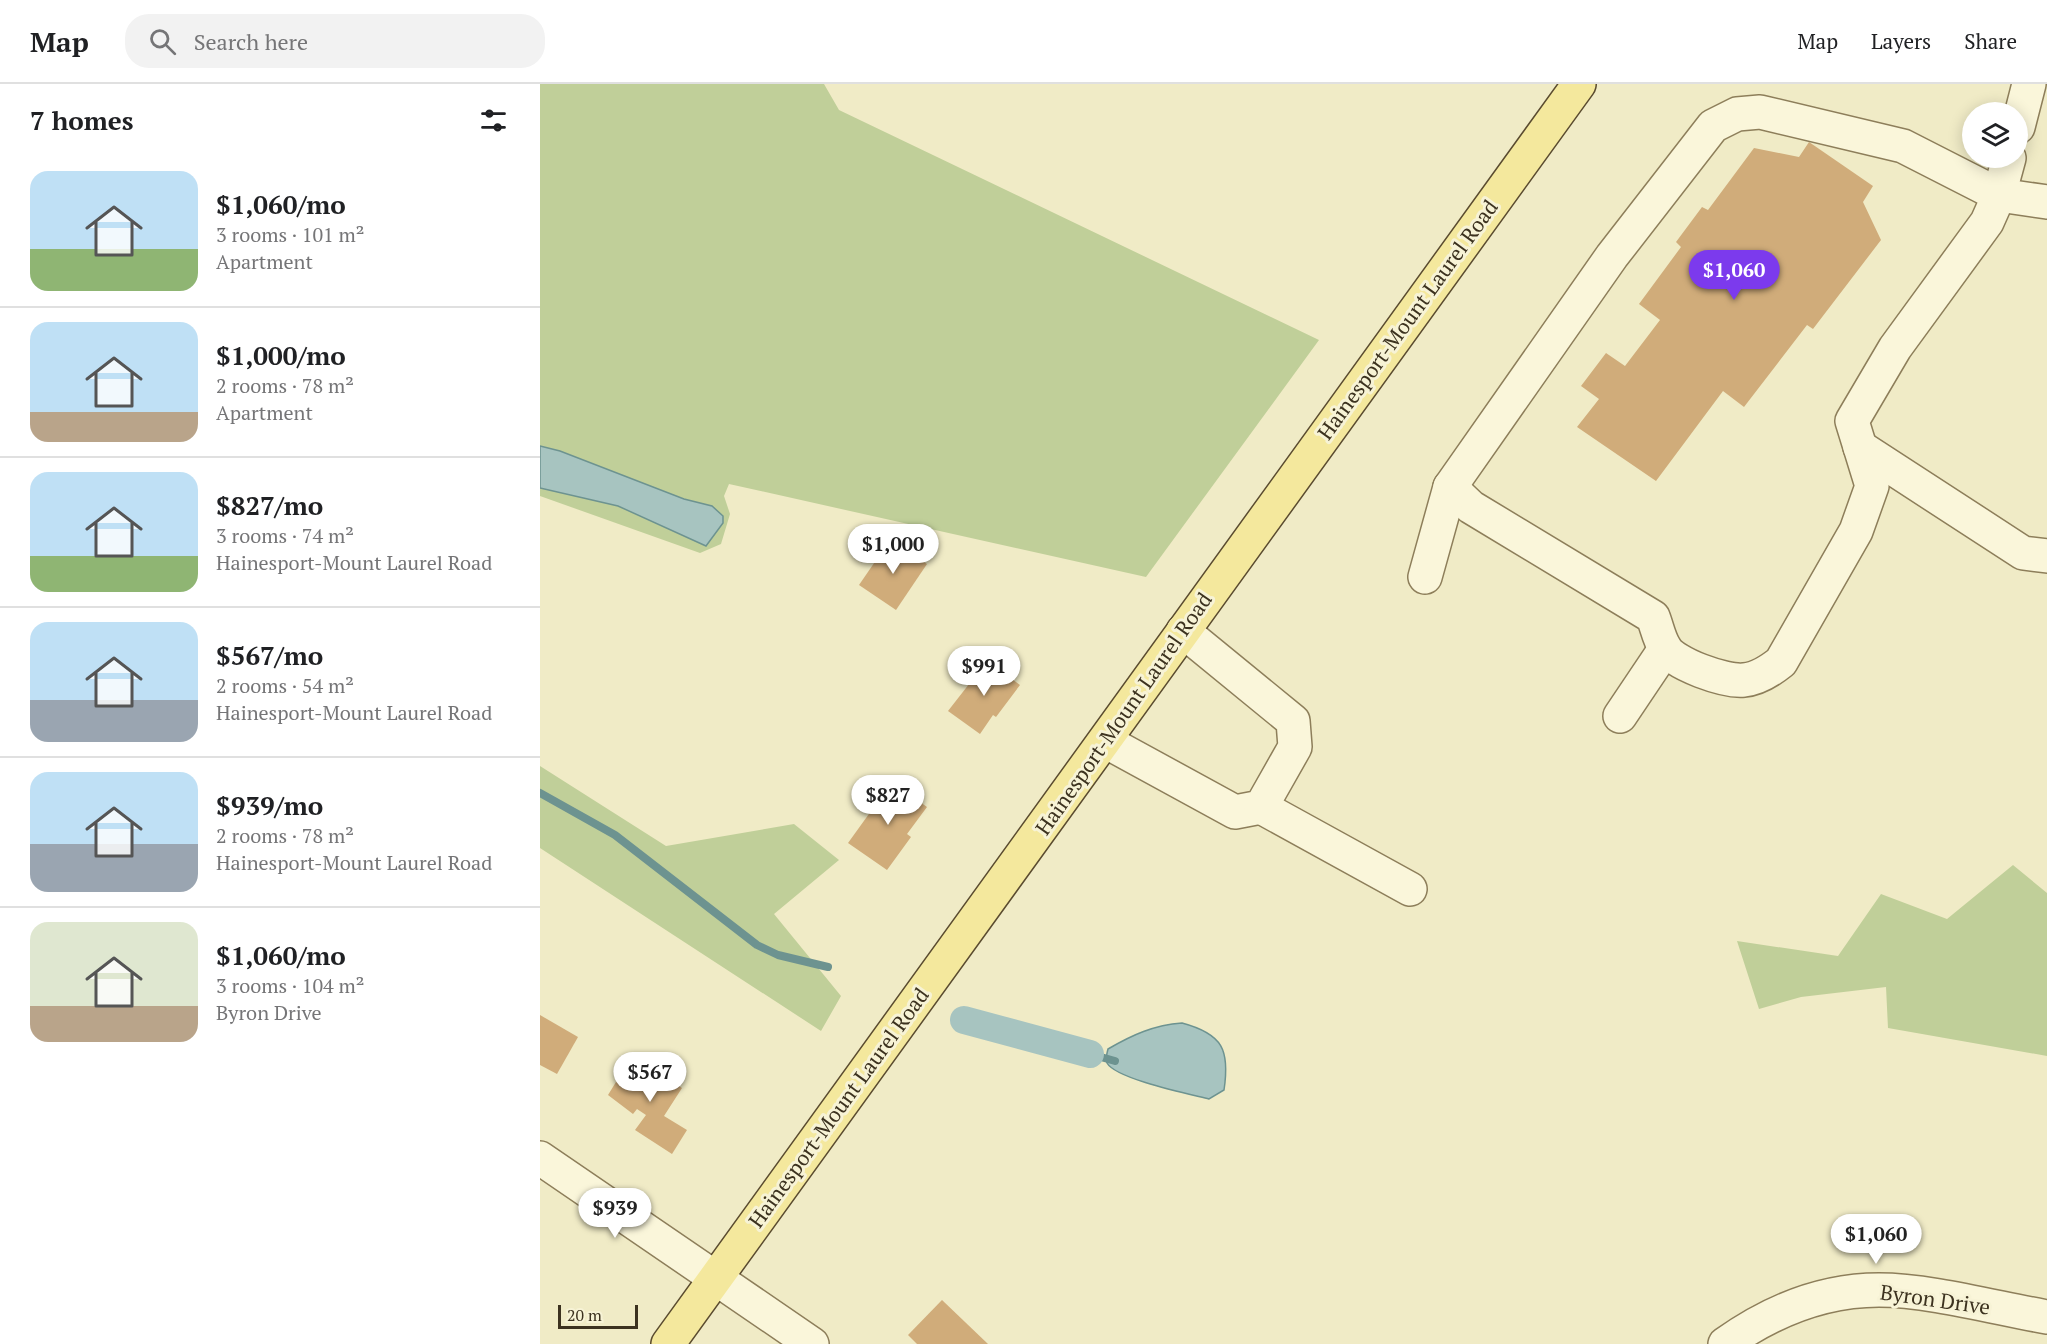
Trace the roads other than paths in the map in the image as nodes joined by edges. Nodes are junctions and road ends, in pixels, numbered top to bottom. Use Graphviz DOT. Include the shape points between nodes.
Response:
graph roads {
  1 [pos="1580,84"];
  2 [pos="2029,84"];
  3 [pos="2024,102"];
  4 [pos="2006,168"];
  5 [pos="1999,195"];
  6 [pos="2047,202"];
  7 [pos="1860,447"];
  8 [pos="1450,487"];
  9 [pos="2047,556"];
  10 [pos="1425,577"];
  11 [pos="1183,631"];
  12 [pos="1665,649"];
  13 [pos="1620,717"];
  14 [pos="1105,741"];
  15 [pos="1261,807"];
  16 [pos="1410,889"];
  17 [pos="540,1158"];
  18 [pos="717,1277"];
  19 [pos="2047,1317"];
  20 [pos="668,1344"];
  21 [pos="812,1344"];
  22 [pos="1725,1344"];
  1 -- 11 [label="main road, Hainesport-Mount Laurel Road"];
  2 -- 3 [label="street"];
  4 -- 5 [label="street"];
  5 -- 6 [label="street"];
  5 -- 7 [label="street" via="1987,222 1895,348 1852,421"];
  5 -- 8 [label="street" via="1903,146 1760,112 1737,114 1713,126 1612,256"];
  7 -- 9 [label="street" via="2023,553"];
  7 -- 12 [label="street" via="1872,486 1856,531 1781,662 1767,673 1745,681 1719,678 1679,660"];
  8 -- 10 [label="street"];
  8 -- 12 [label="street" via="1471,507 1653,617"];
  11 -- 14 [label="main road, Hainesport-Mount Laurel Road"];
  11 -- 15 [label="street" via="1293,721 1295,747"];
  12 -- 13 [label="street"];
  14 -- 15 [label="street" via="1235,812"];
  14 -- 18 [label="main road, Hainesport-Mount Laurel Road"];
  15 -- 16 [label="street"];
  17 -- 18 [label="street"];
  18 -- 20 [label="main road, Hainesport-Mount Laurel Road"];
  18 -- 21 [label="street"];
  19 -- 22 [label="street, Byron Drive" via="1879,1290 1841,1293 1803,1302"];
}
